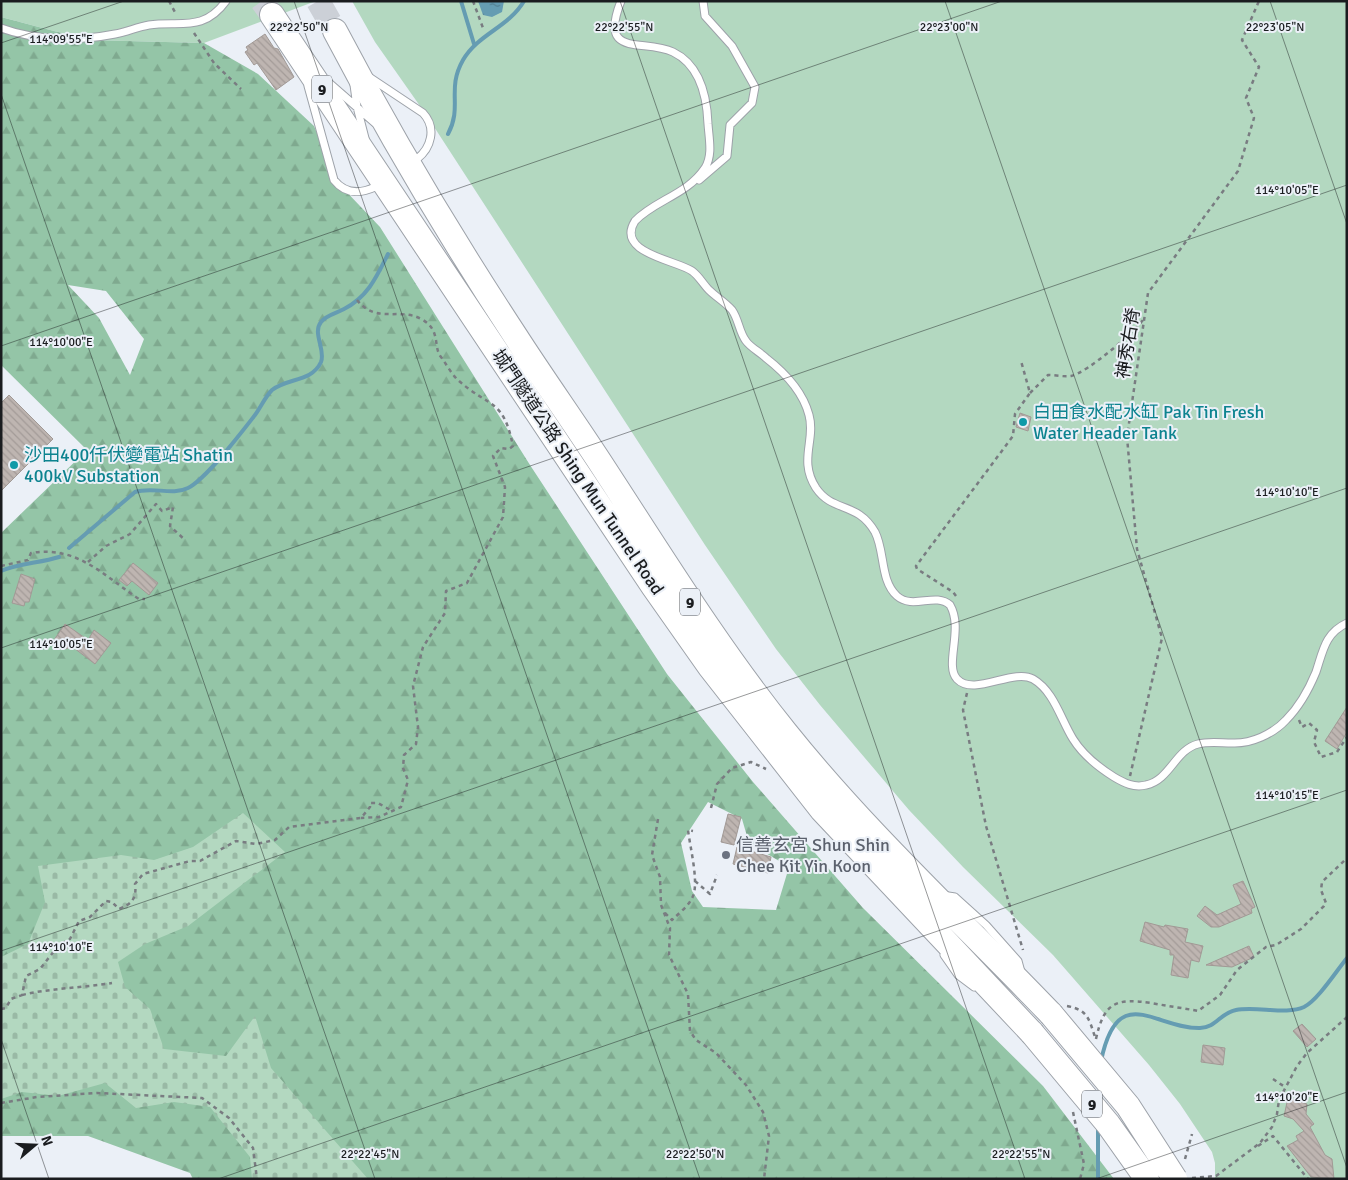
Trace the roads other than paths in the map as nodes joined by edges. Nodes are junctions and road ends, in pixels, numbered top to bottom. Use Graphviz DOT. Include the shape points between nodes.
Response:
graph roads {
  1 [pos="226,1"];
  2 [pos="621,1"];
  3 [pos="703,1"];
  4 [pos="272,15"];
  5 [pos="1,28"];
  6 [pos="335,31"];
  7 [pos="301,59"];
  8 [pos="351,62"];
  9 [pos="357,107"];
  10 [pos="394,139"];
  11 [pos="417,159"];
  12 [pos="372,162"];
  13 [pos="690,184"];
  14 [pos="375,187"];
  15 [pos="1347,623"];
  16 [pos="1183,1172"];
  17 [pos="1147,1179"];
  1 -- 5 [label="lane" via="207,17 188,24 153,25 93,38 42,36"];
  2 -- 13 [label="lane" via="614,22 618,36 630,45 662,49 679,56 692,69 702,88 710,156"];
  3 -- 13 [label="lane" via="705,16 732,46 754,83 755,93 752,103 730,125 726,157 702,179"];
  4 -- 7 [label="highway, 城門隧道公路 Shing Mun Tunnel Road / 9"];
  6 -- 8 [label="highway, 城門隧道公路 Shing Mun Tunnel Road / 9"];
  7 -- 9 [label="lane"];
  7 -- 12 [label="highway, 城門隧道公路 Shing Mun Tunnel Road / 9"];
  7 -- 14 [label="lane" via="334,180 353,192"];
  8 -- 9 [label="lane"];
  8 -- 10 [label="highway, 城門隧道公路 Shing Mun Tunnel Road / 9"];
  8 -- 11 [label="lane" via="426,117 430,125 430,139"];
  9 -- 10 [label="lane"];
  9 -- 12 [label="lane"];
  10 -- 16 [label="highway, 城門隧道公路 Shing Mun Tunnel Road / 9, bridge" via="515,336 719,644 786,732 834,791 932,894 1025,986 1056,1007 1128,1106"];
  12 -- 17 [label="highway, 城門隧道公路 Shing Mun Tunnel Road / 9, bridge" via="710,667 794,776 860,852 1032,1033 1108,1124"];
  13 -- 15 [label="lane" via="637,219 632,229 636,243 647,253 696,274 732,311 746,341 792,384 809,415 806,455 813,482 826,498 857,512 866,520 878,541 887,578 895,594 907,602 941,600 952,608 957,629 953,671 958,680 969,684 1022,676 1033,679 1049,696 1085,755 1102,770 1128,784 1142,786 1155,782 1191,746 1206,742 1242,743 1261,738 1278,727 1305,693 1327,639 1334,630"];
}
